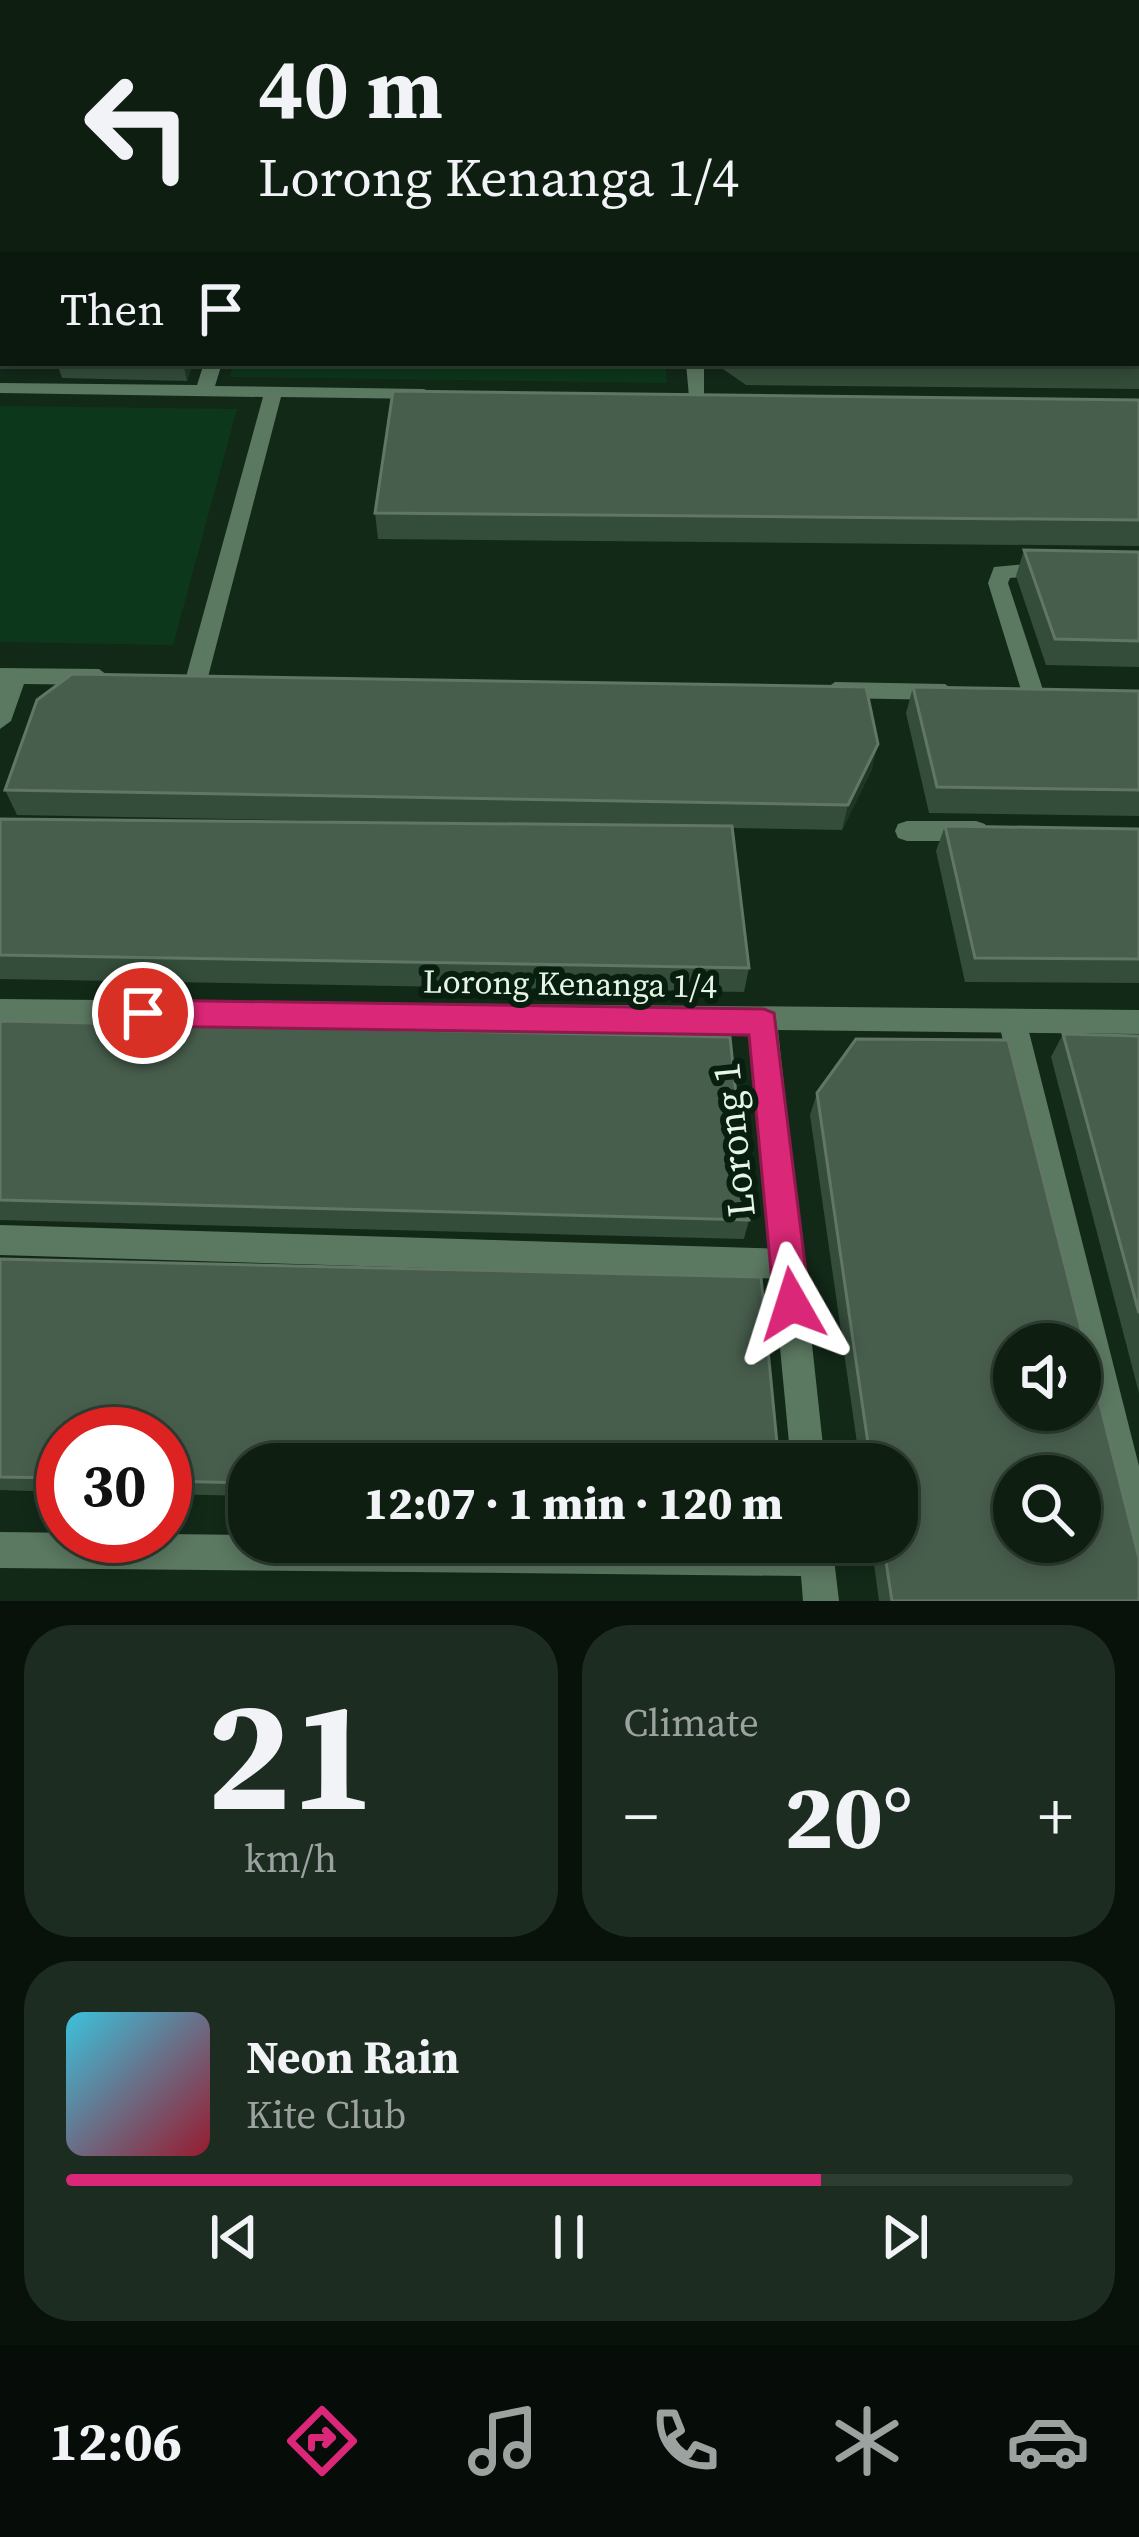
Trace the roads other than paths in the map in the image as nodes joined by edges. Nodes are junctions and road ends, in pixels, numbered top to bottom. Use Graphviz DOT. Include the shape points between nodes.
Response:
graph roads {
  1 [pos="212,366"];
  2 [pos="695,366"];
  3 [pos="0,388"];
  4 [pos="204,391"];
  5 [pos="274,392"];
  6 [pos="439,394"];
  7 [pos="674,397"];
  8 [pos="698,397"];
  9 [pos="721,398"];
  10 [pos="1075,569"];
  11 [pos="8,676"];
  12 [pos="129,677"];
  13 [pos="197,677"];
  14 [pos="818,689"];
  15 [pos="961,692"];
  16 [pos="1032,693"];
  17 [pos="0,721"];
  18 [pos="907,831"];
  19 [pos="1000,831"];
  20 [pos="0,1011"];
  21 [pos="764,1022"];
  22 [pos="1139,1022"];
  23 [pos="1013,1024"];
  24 [pos="0,1240"];
  25 [pos="788,1264"];
  26 [pos="806,1443"];
  27 [pos="1139,1535"];
  28 [pos="0,1550"];
  29 [pos="228,1550"];
  30 [pos="817,1563"];
  31 [pos="821,1601"];
  1 -- 4 [label="street"];
  2 -- 8 [label="street"];
  3 -- 4 [label="street"];
  4 -- 5 [label="street"];
  5 -- 6 [label="street"];
  5 -- 13 [label="street"];
  7 -- 8 [label="street"];
  8 -- 9 [label="street"];
  10 -- 16 [label="street" via="1001,572"];
  11 -- 12 [label="street"];
  11 -- 17 [label="street"];
  14 -- 15 [label="street"];
  18 -- 19 [label="street"];
  20 -- 21 [label="street, Lorong Kenanga 1/4"];
  21 -- 23 [label="street, Lorong Kenanga 1/4"];
  21 -- 25 [label="street, Lorong 1"];
  22 -- 23 [label="street, Lorong Kenanga 1/4"];
  23 -- 27 [label="street"];
  24 -- 25 [label="street"];
  25 -- 26 [label="street, Lorong 1"];
  28 -- 29 [label="street"];
  30 -- 31 [label="street"];
}
